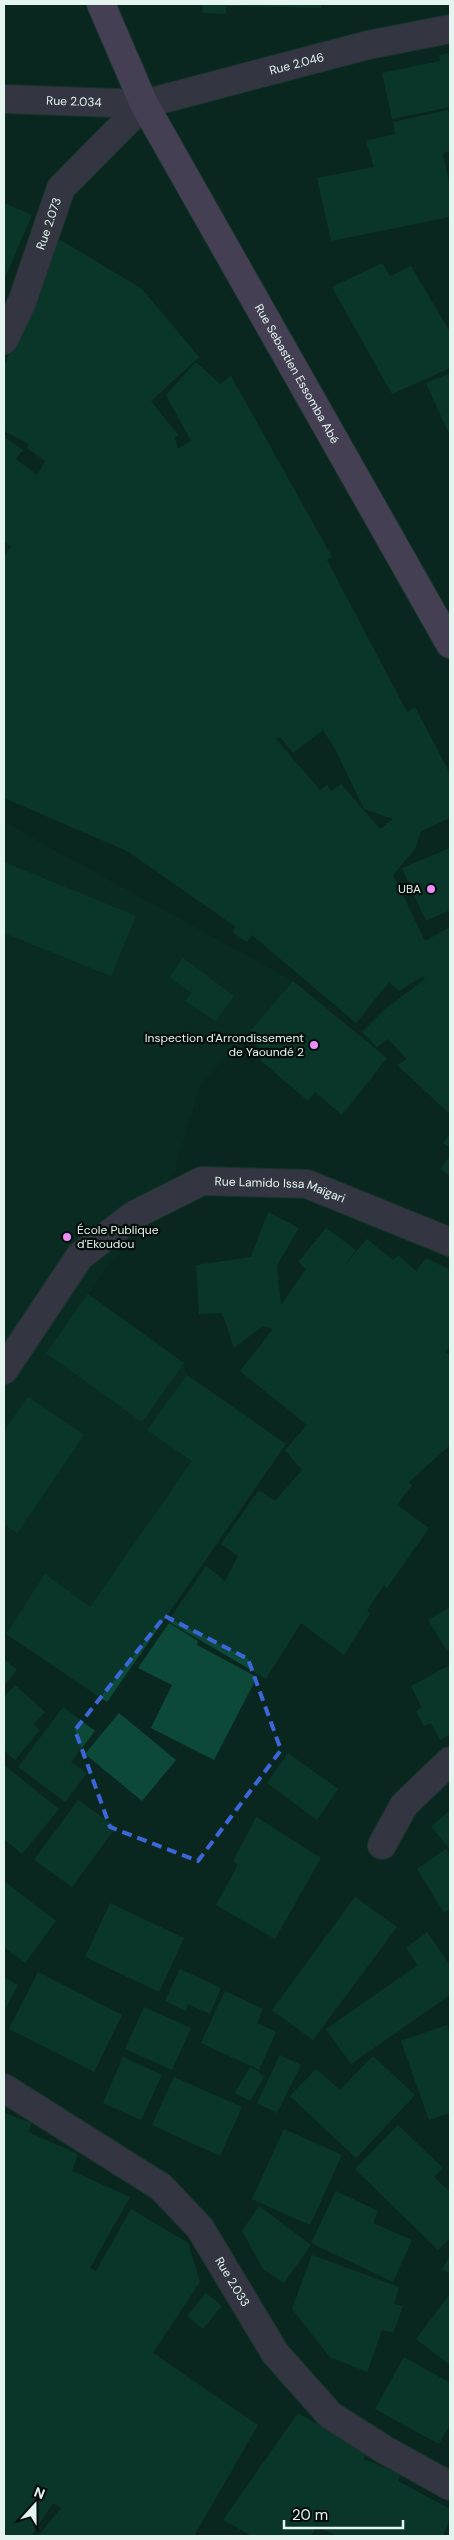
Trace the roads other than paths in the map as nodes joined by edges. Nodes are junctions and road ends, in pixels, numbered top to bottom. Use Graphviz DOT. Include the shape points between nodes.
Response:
graph roads {
  1 [pos="101,4"];
  2 [pos="450,29"];
  3 [pos="4,99"];
  4 [pos="144,104"];
  5 [pos="4,340"];
  6 [pos="450,644"];
  7 [pos="450,1242"];
  8 [pos="4,1370"];
  9 [pos="450,1761"];
  10 [pos="382,1845"];
  11 [pos="4,2088"];
  12 [pos="450,2486"];
  1 -- 4 [label="main road, Rue Sebastien Essomba Abé"];
  2 -- 4 [label="street, Rue 2.046" via="368,45"];
  3 -- 4 [label="street, Rue 2.034"];
  4 -- 5 [label="street, Rue 2.073" via="61,188 22,302"];
  4 -- 6 [label="main road, Rue Sebastien Essomba Abé"];
  7 -- 8 [label="street, Rue Lamido Issa Maïgari" via="307,1184 202,1181 134,1215 80,1256"];
  9 -- 10 [label="street" via="404,1805"];
  11 -- 12 [label="street, Rue 2.033" via="160,2187 200,2228 275,2352 330,2415"];
}
